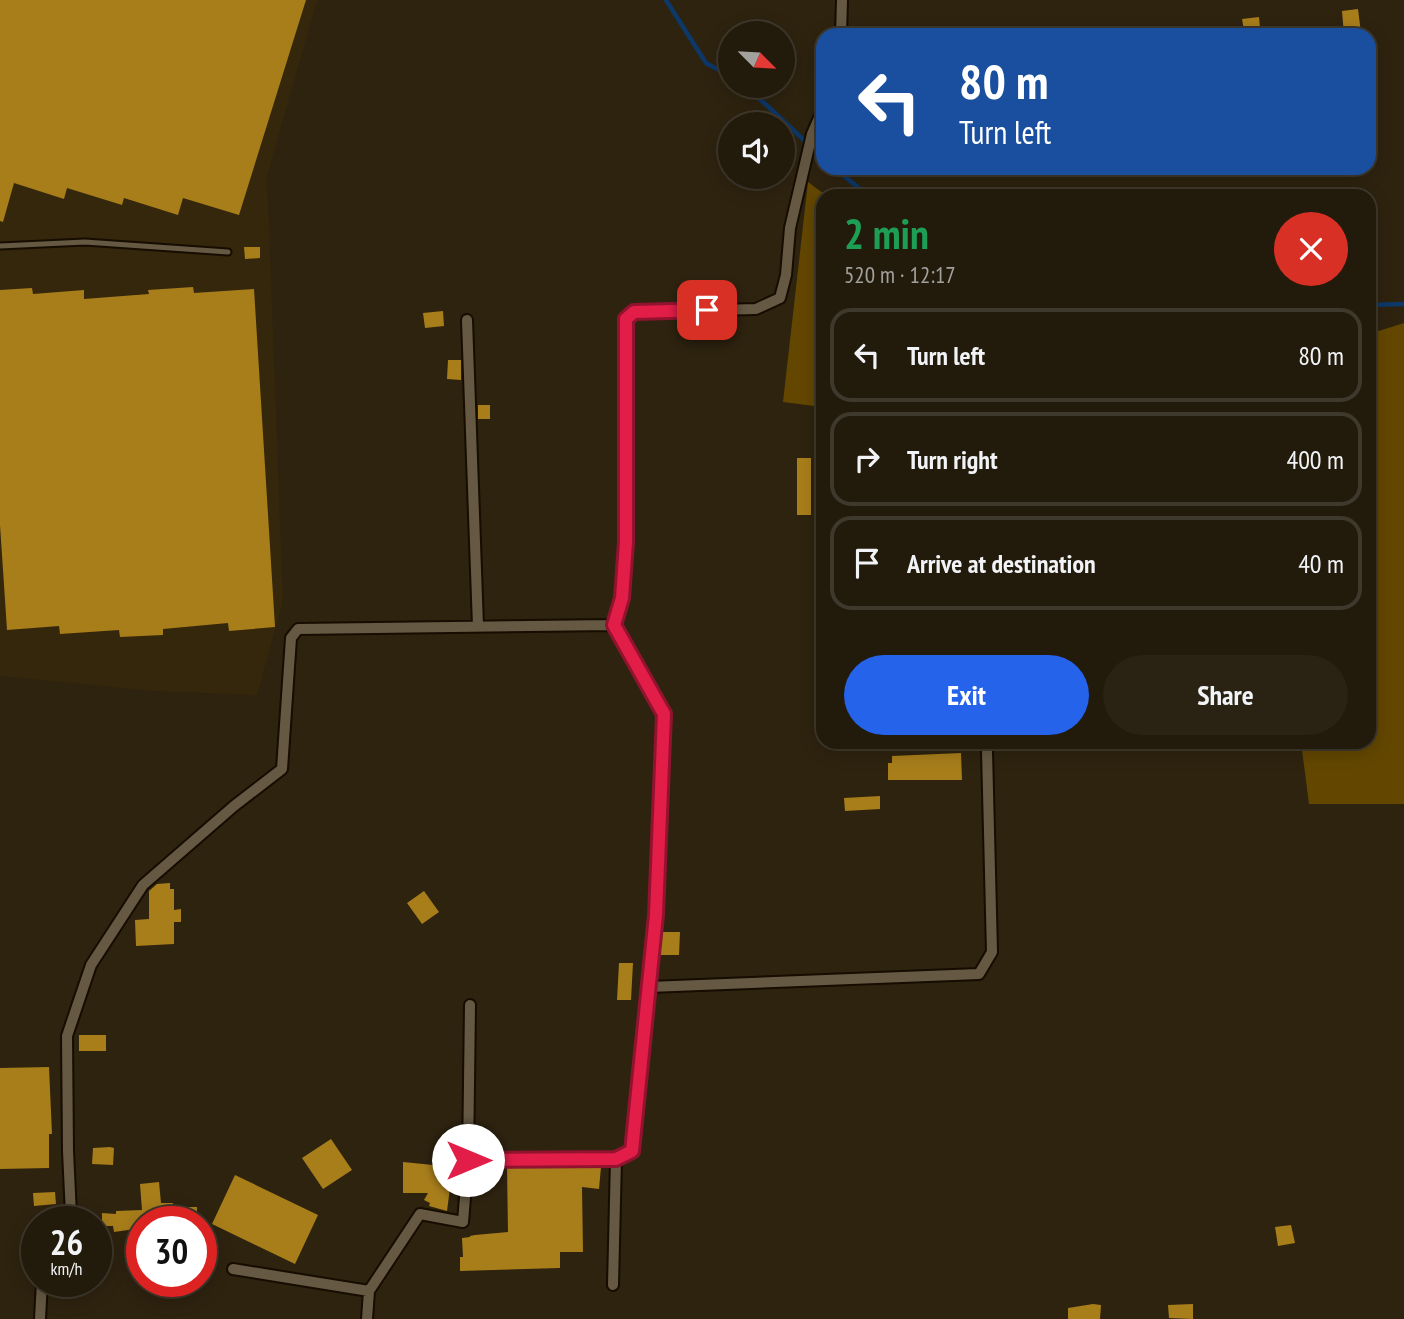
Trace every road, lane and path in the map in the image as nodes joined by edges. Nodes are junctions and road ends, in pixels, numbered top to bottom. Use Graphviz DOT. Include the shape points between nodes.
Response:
graph roads {
  1 [pos="842,0"];
  2 [pos="841,28"];
  3 [pos="816,125"];
  4 [pos="0,246"];
  5 [pos="228,252"];
  6 [pos="467,320"];
  7 [pos="614,625"];
  8 [pos="478,626"];
  9 [pos="987,751"];
  10 [pos="649,987"];
  11 [pos="470,1004"];
  12 [pos="616,1159"];
  13 [pos="468,1160"];
  14 [pos="71,1206"];
  15 [pos="233,1269"];
  16 [pos="613,1285"];
  17 [pos="369,1291"];
  18 [pos="41,1297"];
  19 [pos="40,1319"];
  20 [pos="367,1319"];
  1 -- 2 [label="street"];
  3 -- 7 [label="street" via="790,228 780,298 757,309 634,312 626,319 626,542 622,598"];
  4 -- 5 [label="lane" via="85,242"];
  6 -- 8 [label="street"];
  7 -- 8 [label="street"];
  7 -- 10 [label="street" via="664,714"];
  8 -- 14 [label="street" via="298,629 291,638 282,769 143,885 91,965 67,1036"];
  9 -- 10 [label="street" via="992,952 979,974"];
  10 -- 12 [label="street" via="632,1151"];
  11 -- 13 [label="street"];
  12 -- 13 [label="street"];
  12 -- 16 [label="street"];
  13 -- 17 [label="street" via="463,1222 420,1214"];
  15 -- 17 [label="street"];
  17 -- 20 [label="street"];
  18 -- 19 [label="street"];
}
